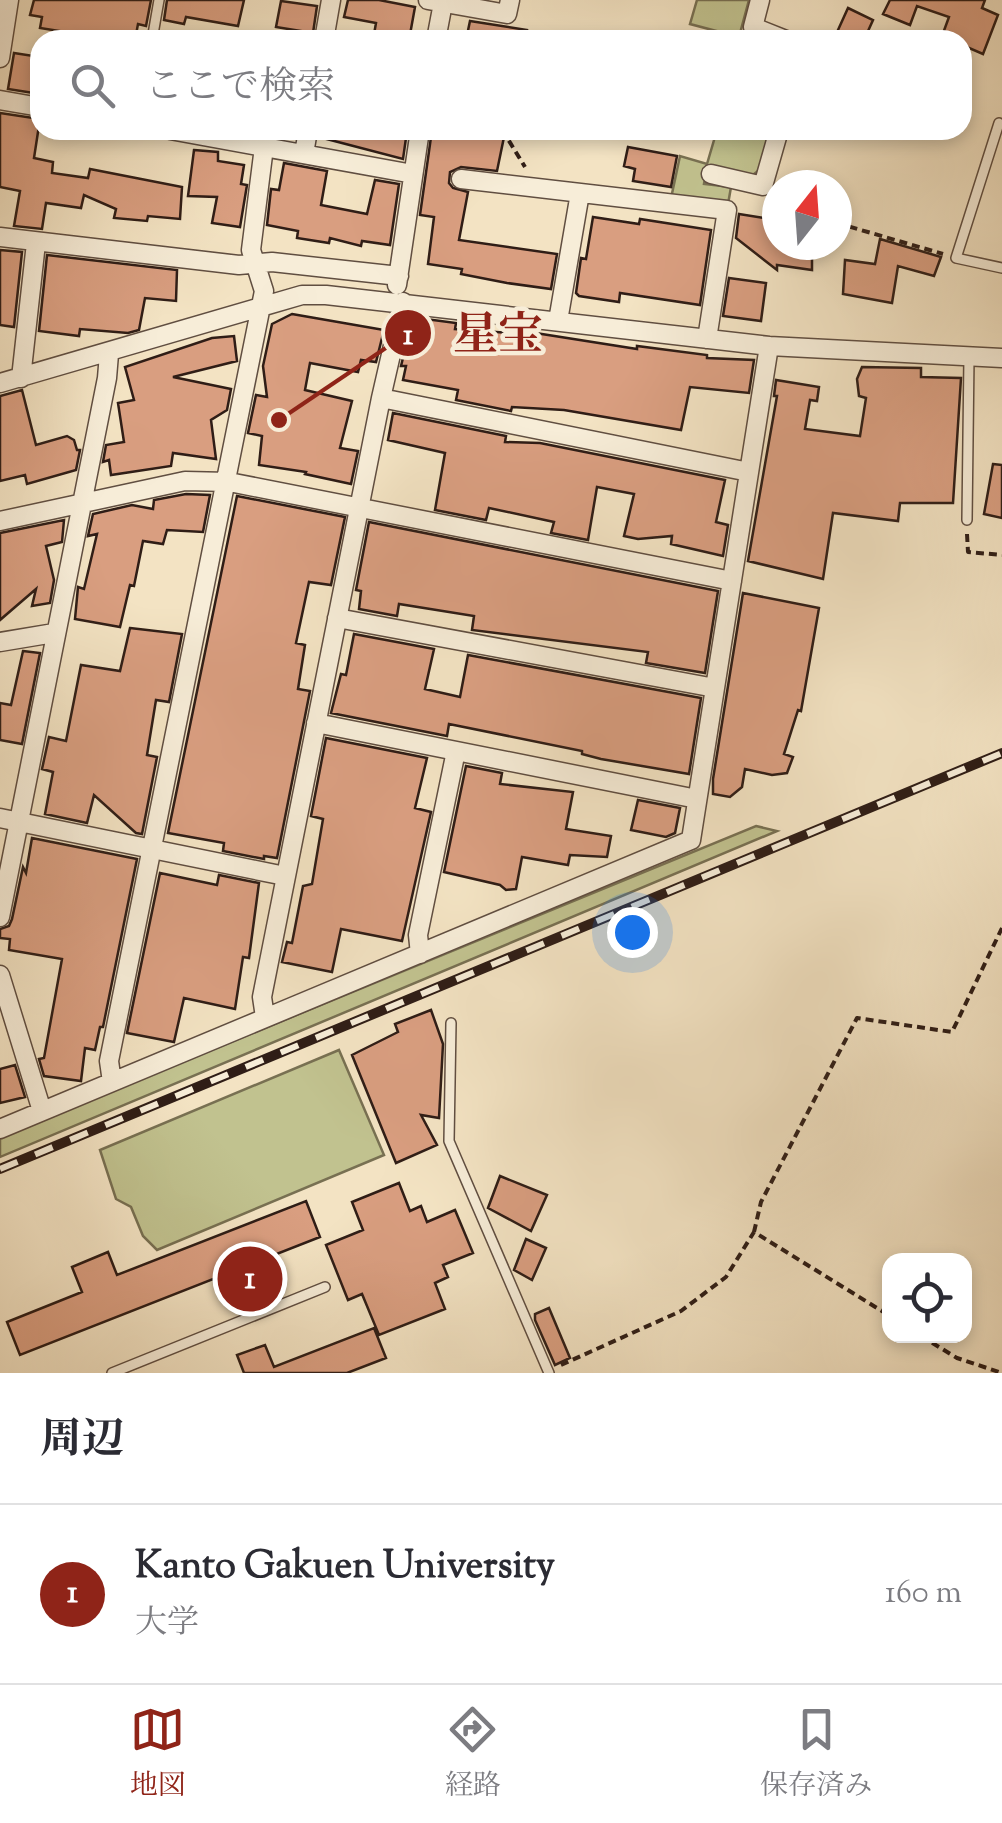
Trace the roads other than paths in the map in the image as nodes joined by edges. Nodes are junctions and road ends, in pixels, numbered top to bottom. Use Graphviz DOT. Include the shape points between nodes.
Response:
graph roads {
  1 [pos="8,0"];
  2 [pos="159,0"];
  3 [pos="331,0"];
  4 [pos="510,0"];
  5 [pos="760,0"];
  6 [pos="436,1"];
  7 [pos="154,30"];
  8 [pos="326,30"];
  9 [pos="436,30"];
  10 [pos="758,30"];
  11 [pos="0,58"];
  12 [pos="0,100"];
  13 [pos="30,105"];
  14 [pos="1001,121"];
  15 [pos="225,140"];
  16 [pos="306,140"];
  17 [pos="418,140"];
  18 [pos="776,140"];
  19 [pos="264,147"];
  20 [pos="304,154"];
  21 [pos="413,174"];
  22 [pos="711,174"];
  23 [pos="461,179"];
  24 [pos="736,182"];
  25 [pos="580,193"];
  26 [pos="727,210"];
  27 [pos="0,237"];
  28 [pos="36,243"];
  29 [pos="256,264"];
  30 [pos="1002,268"];
  31 [pos="399,276"];
  32 [pos="399,301"];
  33 [pos="261,307"];
  34 [pos="558,321"];
  35 [pos="707,339"];
  36 [pos="770,346"];
  37 [pos="109,354"];
  38 [pos="969,354"];
  39 [pos="1002,358"];
  40 [pos="21,378"];
  41 [pos="0,383"];
  42 [pos="381,398"];
  43 [pos="749,472"];
  44 [pos="226,482"];
  45 [pos="82,504"];
  46 [pos="359,508"];
  47 [pos="967,520"];
  48 [pos="0,521"];
  49 [pos="732,580"];
  50 [pos="337,618"];
  51 [pos="54,632"];
  52 [pos="0,642"];
  53 [pos="715,688"];
  54 [pos="316,723"];
  55 [pos="456,751"];
  56 [pos="697,800"];
  57 [pos="8,820"];
  58 [pos="151,849"];
  59 [pos="285,876"];
  60 [pos="0,916"];
  61 [pos="420,954"];
  62 [pos="0,975"];
  63 [pos="266,1017"];
  64 [pos="452,1023"];
  65 [pos="112,1082"];
  66 [pos="42,1110"];
  67 [pos="0,1129"];
  68 [pos="326,1286"];
  69 [pos="548,1372"];
  70 [pos="112,1373"];
  1 -- 11 [label="street"];
  2 -- 7 [label="lane"];
  3 -- 8 [label="street"];
  4 -- 6 [label="street" via="507,14"];
  5 -- 10 [label="street" via="753,28"];
  6 -- 9 [label="street"];
  12 -- 13 [label="street"];
  14 -- 30 [label="lane" via="956,258"];
  15 -- 19 [label="street"];
  16 -- 20 [label="street"];
  17 -- 21 [label="street"];
  18 -- 24 [label="street" via="763,186"];
  19 -- 20 [label="street"];
  19 -- 29 [label="street" via="251,250"];
  20 -- 21 [label="street"];
  21 -- 31 [label="street"];
  22 -- 24 [label="street"];
  23 -- 25 [label="street"];
  24 -- 26 [label="street"];
  25 -- 26 [label="street"];
  25 -- 34 [label="street"];
  26 -- 35 [label="street"];
  27 -- 28 [label="street"];
  28 -- 29 [label="street"];
  28 -- 40 [label="street"];
  29 -- 31 [label="street"];
  29 -- 33 [label="street"];
  31 -- 32 [label="street"];
  32 -- 33 [label="street" via="302,296"];
  32 -- 34 [label="street"];
  32 -- 42 [label="street"];
  33 -- 37 [label="street"];
  33 -- 44 [label="street"];
  34 -- 35 [label="street"];
  35 -- 36 [label="street"];
  36 -- 38 [label="street"];
  36 -- 43 [label="street"];
  37 -- 40 [label="street"];
  37 -- 45 [label="street"];
  38 -- 39 [label="street"];
  38 -- 47 [label="lane"];
  40 -- 41 [label="street"];
  42 -- 43 [label="street"];
  42 -- 46 [label="street"];
  43 -- 49 [label="street"];
  44 -- 45 [label="street" via="185,482"];
  44 -- 46 [label="street"];
  44 -- 58 [label="street"];
  45 -- 48 [label="street"];
  45 -- 51 [label="street"];
  46 -- 49 [label="street"];
  46 -- 50 [label="street"];
  49 -- 53 [label="street"];
  50 -- 53 [label="street"];
  50 -- 54 [label="street"];
  51 -- 52 [label="street"];
  51 -- 57 [label="street"];
  53 -- 56 [label="street"];
  54 -- 55 [label="street"];
  54 -- 59 [label="street"];
  55 -- 56 [label="street"];
  55 -- 61 [label="street" via="418,935"];
  56 -- 61 [label="street" via="691,840"];
  57 -- 58 [label="street"];
  57 -- 60 [label="street"];
  58 -- 59 [label="street"];
  58 -- 65 [label="street" via="109,1061"];
  59 -- 63 [label="street" via="262,997"];
  61 -- 63 [label="street"];
  62 -- 66 [label="street"];
  63 -- 65 [label="street"];
  64 -- 69 [label="lane" via="449,1141"];
  65 -- 66 [label="street"];
  66 -- 67 [label="street"];
  68 -- 70 [label="lane"];
}
